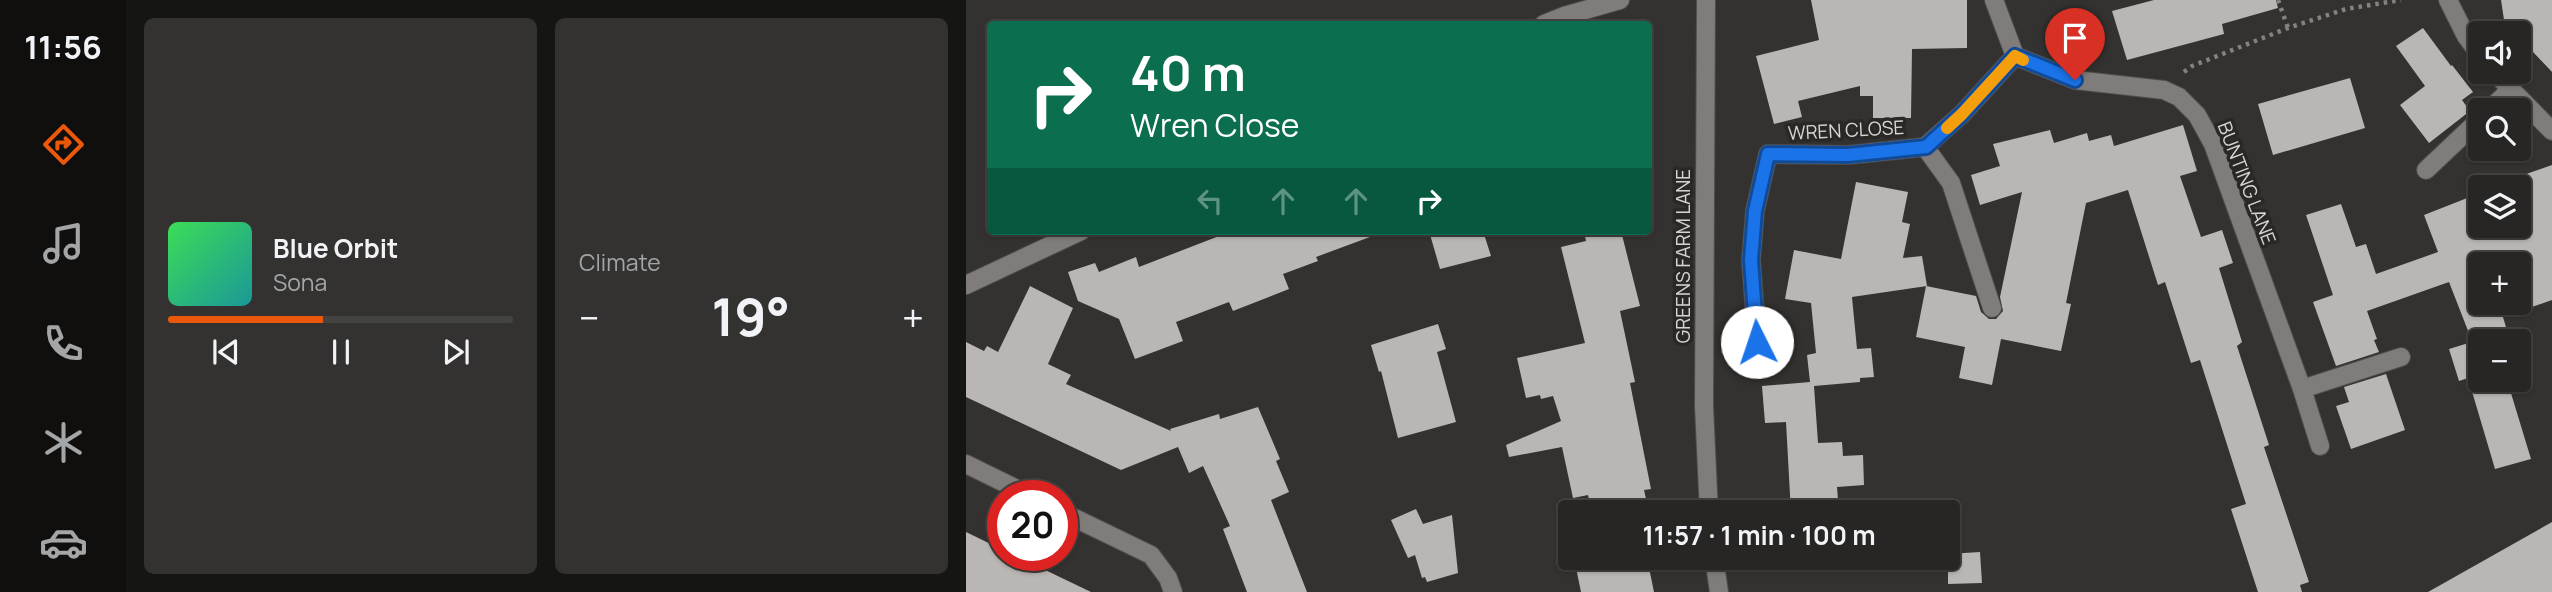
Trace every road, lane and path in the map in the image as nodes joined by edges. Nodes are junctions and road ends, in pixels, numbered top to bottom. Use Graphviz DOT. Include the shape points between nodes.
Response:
graph roads {
  1 [pos="1620,0"];
  2 [pos="1706,0"];
  3 [pos="1994,0"];
  4 [pos="2278,0"];
  5 [pos="2401,0"];
  6 [pos="2448,0"];
  7 [pos="1552,21"];
  8 [pos="2288,28"];
  9 [pos="2468,39"];
  10 [pos="2015,56"];
  11 [pos="2505,84"];
  12 [pos="2164,90"];
  13 [pos="2510,90"];
  14 [pos="2502,98"];
  15 [pos="2468,130"];
  16 [pos="2552,131"];
  17 [pos="1926,147"];
  18 [pos="2426,170"];
  19 [pos="1072,235"];
  20 [pos="966,285"];
  21 [pos="1993,308"];
  22 [pos="1757,342"];
  23 [pos="2401,357"];
  24 [pos="2302,389"];
  25 [pos="2320,446"];
  26 [pos="966,464"];
  27 [pos="999,480"];
  28 [pos="1708,500"];
  29 [pos="1078,520"];
  30 [pos="1716,570"];
  31 [pos="1173,592"];
  32 [pos="1719,592"];
  1 -- 7 [label="street"];
  2 -- 28 [label="street, GREENS FARM LANE" via="1703,407"];
  3 -- 10 [label="street"];
  4 -- 8 [label="path"];
  5 -- 8 [label="path" via="2346,9"];
  6 -- 9 [label="street"];
  8 -- 12 [label="path" via="2192,66"];
  10 -- 12 [label="street, BUNTING LANE" via="2075,80"];
  10 -- 17 [label="street, WREN CLOSE"];
  11 -- 13 [label="street"];
  12 -- 24 [label="street, BUNTING LANE" via="2197,115 2213,144"];
  13 -- 14 [label="street"];
  13 -- 16 [label="street"];
  15 -- 18 [label="street"];
  17 -- 21 [label="street, WREN CLOSE" via="1951,183"];
  17 -- 22 [label="street, WREN CLOSE" via="1848,155 1768,154 1755,211 1751,260"];
  19 -- 20 [label="street"];
  23 -- 24 [label="street"];
  24 -- 25 [label="street, BUNTING LANE"];
  26 -- 27 [label="street"];
  29 -- 31 [label="street" via="1151,555"];
  30 -- 32 [label="street"];
}
